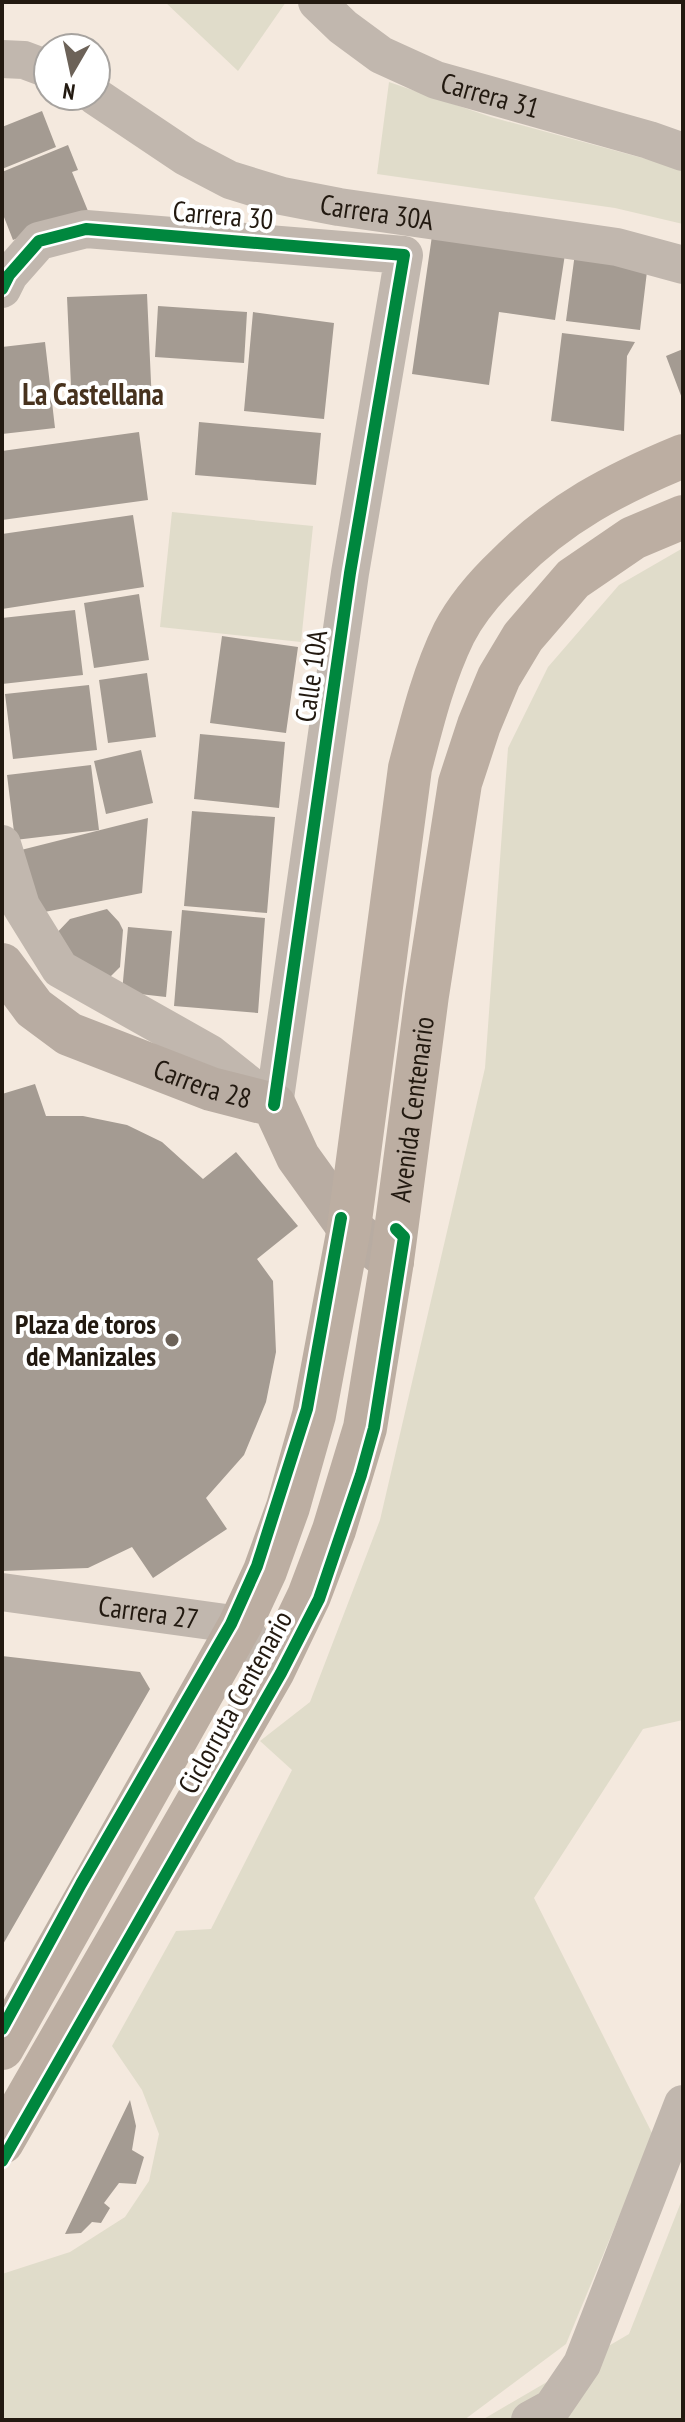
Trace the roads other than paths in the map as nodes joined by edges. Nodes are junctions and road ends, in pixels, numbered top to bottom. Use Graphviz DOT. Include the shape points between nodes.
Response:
graph roads {
  1 [pos="317,2"];
  2 [pos="2,59"];
  3 [pos="32,63"];
  4 [pos="112,107"];
  5 [pos="683,152"];
  6 [pos="404,255"];
  7 [pos="683,265"];
  8 [pos="2,289"];
  9 [pos="683,456"];
  10 [pos="683,517"];
  11 [pos="2,844"];
  12 [pos="2,965"];
  13 [pos="274,1105"];
  14 [pos="349,1228"];
  15 [pos="392,1261"];
  16 [pos="2,1592"];
  17 [pos="240,1625"];
  18 [pos="273,1671"];
  19 [pos="2,2048"];
  20 [pos="683,2104"];
  21 [pos="2,2142"];
  22 [pos="530,2420"];
  1 -- 5 [label="street, Carrera 31" via="381,55 436,80"];
  2 -- 3 [label="street"];
  4 -- 7 [label="street, Carrera 30A" via="230,180 282,196 617,247"];
  6 -- 8 [label="street, Carrera 30" via="86,229 39,241"];
  6 -- 13 [label="street, Calle 10A" via="350,573"];
  9 -- 14 [label="main road, Avenida Centenario" via="588,500 533,539 485,587 455,632 427,701 410,768"];
  10 -- 15 [label="main road, Avenida Centenario" via="633,538 573,579 523,637 479,725 460,783"];
  11 -- 13 [label="street, Carrera 28" via="21,906 60,969 209,1053"];
  12 -- 13 [label="street, Carrera 28" via="34,1008 69,1034 211,1089"];
  13 -- 14 [label="street" via="298,1157"];
  14 -- 15 [label="street"];
  14 -- 17 [label="main road, Avenida Centenario" via="314,1415 265,1571"];
  15 -- 18 [label="main road, Avenida Centenario" via="365,1428 350,1480 309,1596"];
  16 -- 17 [label="street, Carrera 27"];
  17 -- 18 [label="street, Carrera 27"];
  17 -- 19 [label="main road, Avenida Centenario"];
  18 -- 21 [label="main road, Avenida Centenario"];
  20 -- 22 [label="street" via="582,2364 552,2408"];
}
